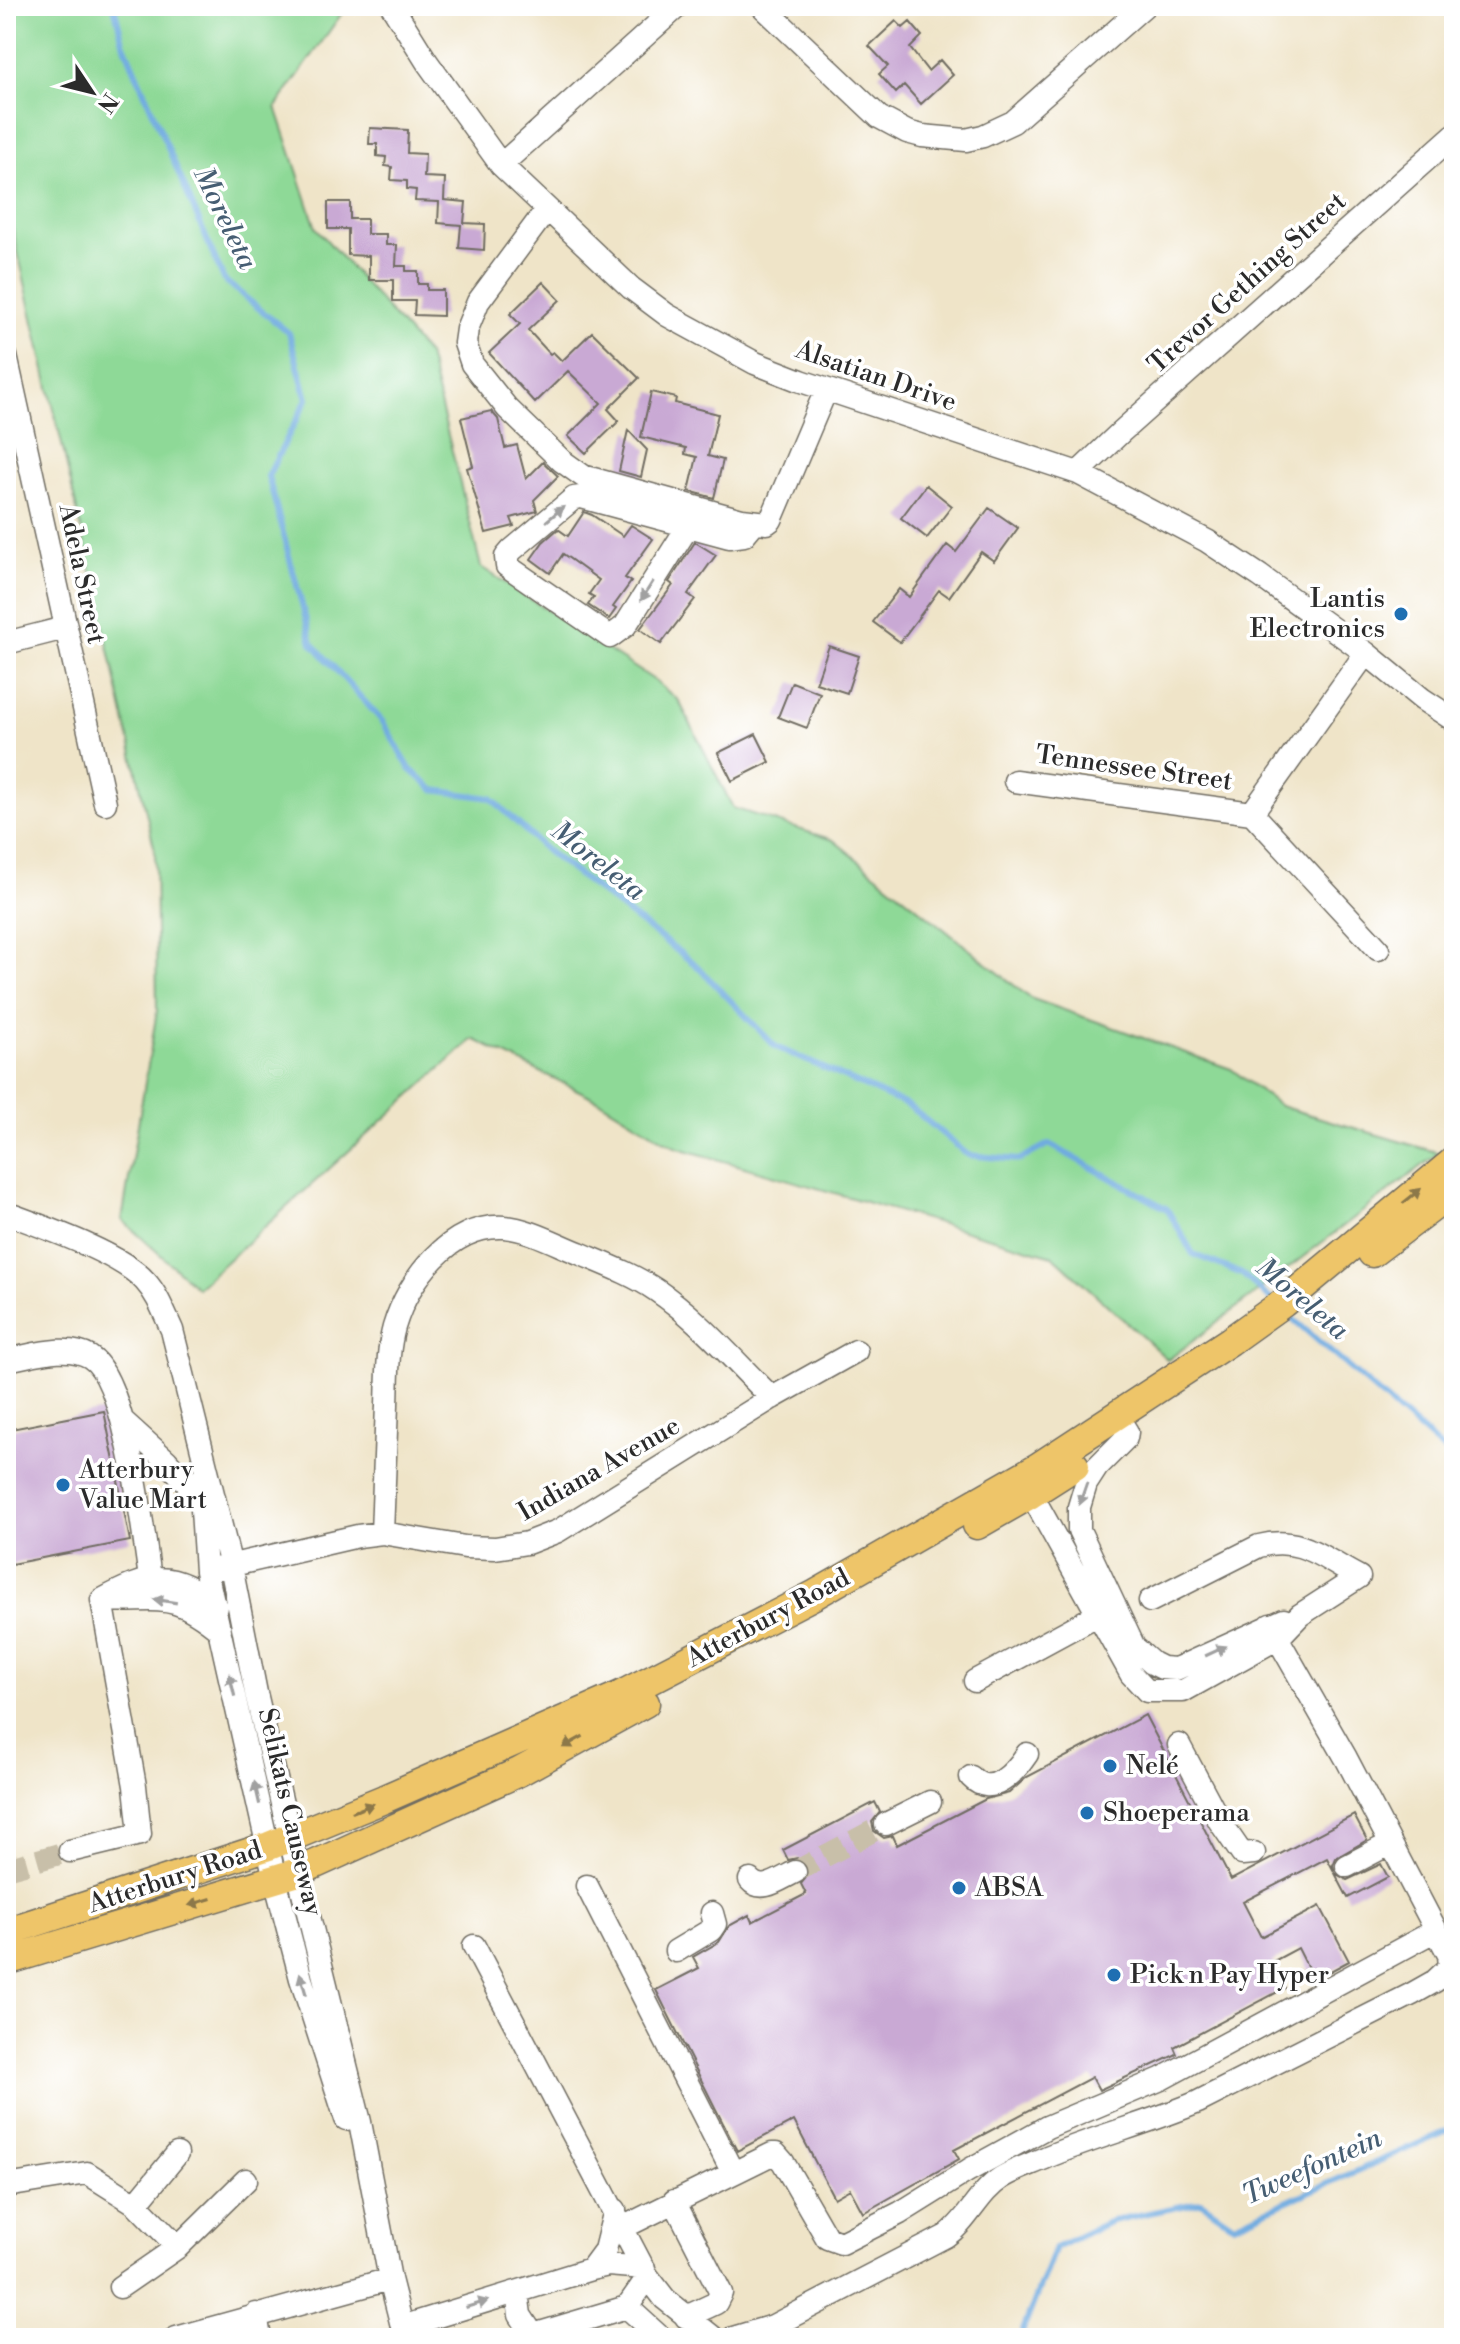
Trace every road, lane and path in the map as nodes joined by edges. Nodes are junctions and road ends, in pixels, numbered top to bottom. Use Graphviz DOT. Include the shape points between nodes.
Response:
graph roads {
  1 [pos="392,6"];
  2 [pos="678,6"];
  3 [pos="762,6"];
  4 [pos="1144,6"];
  5 [pos="1454,135"];
  6 [pos="501,165"];
  7 [pos="547,209"];
  8 [pos="6,356"];
  9 [pos="826,390"];
  10 [pos="1078,473"];
  11 [pos="763,521"];
  12 [pos="689,525"];
  13 [pos="65,628"];
  14 [pos="6,643"];
  15 [pos="1366,653"];
  16 [pos="1422,699"];
  17 [pos="1454,720"];
  18 [pos="1454,733"];
  19 [pos="1015,781"];
  20 [pos="105,803"];
  21 [pos="1252,813"];
  22 [pos="1378,949"];
  23 [pos="1454,1161"];
  24 [pos="1454,1191"];
  25 [pos="6,1213"];
  26 [pos="1336,1270"];
  27 [pos="856,1351"];
  28 [pos="6,1360"];
  29 [pos="772,1398"];
  30 [pos="124,1422"];
  31 [pos="1122,1424"];
  32 [pos="201,1443"];
  33 [pos="1026,1486"];
  34 [pos="200,1498"];
  35 [pos="382,1533"];
  36 [pos="231,1566"];
  37 [pos="206,1571"];
  38 [pos="150,1578"];
  39 [pos="102,1600"];
  40 [pos="1150,1601"];
  41 [pos="215,1604"];
  42 [pos="1106,1611"];
  43 [pos="220,1630"];
  44 [pos="1274,1631"];
  45 [pos="244,1632"];
  46 [pos="975,1681"];
  47 [pos="1179,1745"];
  48 [pos="1027,1754"];
  49 [pos="971,1777"];
  50 [pos="930,1802"];
  51 [pos="886,1824"];
  52 [pos="280,1841"];
  53 [pos="1389,1844"];
  54 [pos="70,1851"];
  55 [pos="1254,1853"];
  56 [pos="1347,1866"];
  57 [pos="795,1872"];
  58 [pos="286,1876"];
  59 [pos="750,1880"];
  60 [pos="587,1886"];
  61 [pos="712,1913"];
  62 [pos="1435,1931"];
  63 [pos="6,1932"];
  64 [pos="474,1946"];
  65 [pos="676,1951"];
  66 [pos="6,1961"];
  67 [pos="177,2154"];
  68 [pos="732,2171"];
  69 [pos="246,2180"];
  70 [pos="6,2186"];
  71 [pos="674,2201"];
  72 [pos="136,2204"];
  73 [pos="619,2219"];
  74 [pos="178,2247"];
  75 [pos="591,2269"];
  76 [pos="646,2273"];
  77 [pos="390,2279"];
  78 [pos="120,2287"];
  79 [pos="517,2292"];
  80 [pos="627,2307"];
  81 [pos="256,2314"];
  82 [pos="686,2317"];
  83 [pos="404,2333"];
  84 [pos="531,2337"];
  85 [pos="176,2338"];
  86 [pos="260,2338"];
  87 [pos="661,2338"];
  88 [pos="714,2338"];
  89 [pos="733,2338"];
  1 -- 6 [label="street, Alsatian Drive"];
  2 -- 6 [label="street"];
  3 -- 4 [label="street" via="879,117 907,132 953,140 983,136 1013,122"];
  5 -- 10 [label="street, Trevor Gething Street"];
  6 -- 7 [label="street, Alsatian Drive"];
  7 -- 9 [label="street, Alsatian Drive" via="667,315 755,363"];
  7 -- 11 [label="street" via="478,302 465,343 472,364 507,408 583,476"];
  8 -- 13 [label="street, Adela Street"];
  9 -- 10 [label="street, Alsatian Drive"];
  9 -- 11 [label="street"];
  10 -- 15 [label="street, Alsatian Drive" via="1207,541"];
  11 -- 12 [label="street" via="744,535 729,537"];
  12 -- 12 [label="street, one-way" via="625,626 610,637 507,566 512,550 574,498"];
  13 -- 14 [label="street"];
  13 -- 20 [label="street, Adela Street"];
  15 -- 16 [label="street, Alsatian Drive"];
  15 -- 21 [label="street"];
  16 -- 17 [label="street, Alsatian Drive"];
  16 -- 18 [label="street, Alsatian Drive"];
  19 -- 21 [label="street, Tennessee Street"];
  21 -- 22 [label="street, Tennessee Street"];
  26 -- 23 [label="main road, Atterbury Road, one-way"];
  24 -- 26 [label="main road, Atterbury Road"];
  25 -- 32 [label="street, Selikats Causeway" via="125,1264 144,1279 159,1299 180,1354"];
  26 -- 31 [label="main road, Atterbury Road" via="1283,1303 1235,1347"];
  27 -- 29 [label="street, Indiana Avenue"];
  28 -- 30 [label="street" via="66,1350 89,1357 107,1377"];
  29 -- 35 [label="street, Indiana Avenue" via="558,1531 527,1543 480,1548"];
  29 -- 35 [label="street" via="676,1305 640,1280 528,1233 493,1227 475,1233 441,1252 422,1272 393,1331"];
  30 -- 34 [label="street"];
  30 -- 38 [label="street"];
  31 -- 33 [label="main road, Atterbury Road"];
  31 -- 42 [label="street, one-way" via="1123,1442 1086,1484 1077,1520"];
  32 -- 34 [label="street, Selikats Causeway"];
  32 -- 36 [label="street, Selikats Causeway"];
  33 -- 42 [label="street"];
  52 -- 33 [label="main road, Atterbury Road, one-way" via="621,1695"];
  33 -- 58 [label="main road, Atterbury Road, one-way" via="828,1608 519,1772"];
  34 -- 37 [label="street, Selikats Causeway"];
  35 -- 36 [label="street, Indiana Avenue"];
  36 -- 37 [label="street, Indiana Avenue"];
  36 -- 45 [label="street, Selikats Causeway"];
  37 -- 41 [label="street, Selikats Causeway"];
  38 -- 39 [label="street"];
  38 -- 41 [label="street" via="195,1590"];
  43 -- 39 [label="street, one-way" via="170,1600"];
  39 -- 54 [label="street" via="140,1834"];
  40 -- 44 [label="street" via="1278,1541 1317,1553 1359,1577"];
  41 -- 43 [label="street, Selikats Causeway"];
  41 -- 45 [label="street"];
  42 -- 44 [label="street" via="1136,1681 1157,1693 1183,1691"];
  42 -- 46 [label="street"];
  52 -- 43 [label="street, Selikats Causeway, one-way"];
  44 -- 53 [label="street"];
  45 -- 52 [label="street, Selikats Causeway"];
  47 -- 55 [label="street" via="1242,1854"];
  48 -- 49 [label="street" via="1016,1771 989,1786"];
  50 -- 51 [label="street"];
  52 -- 58 [label="street, Selikats Causeway"];
  52 -- 63 [label="main road, Atterbury Road"];
  53 -- 56 [label="street"];
  53 -- 62 [label="street"];
  57 -- 59 [label="street" via="762,1887"];
  58 -- 66 [label="main road, Atterbury Road, one-way"];
  58 -- 77 [label="street, Selikats Causeway" via="360,2122"];
  60 -- 68 [label="street"];
  61 -- 65 [label="street" via="711,1930"];
  62 -- 68 [label="street" via="1161,2079 1047,2127 841,2243 827,2238 776,2154"];
  62 -- 89 [label="street" via="1450,1967 1424,1988 1198,2102 1088,2140 1001,2178 946,2236 773,2326"];
  64 -- 73 [label="street"];
  67 -- 72 [label="street"];
  68 -- 71 [label="street"];
  69 -- 74 [label="street"];
  70 -- 72 [label="street" via="87,2173"];
  71 -- 73 [label="street"];
  71 -- 82 [label="street" via="721,2293 716,2303"];
  72 -- 74 [label="street"];
  73 -- 75 [label="street"];
  73 -- 76 [label="street"];
  74 -- 78 [label="street"];
  75 -- 76 [label="street" via="608,2265"];
  75 -- 79 [label="street"];
  76 -- 80 [label="street"];
  76 -- 82 [label="street"];
  77 -- 81 [label="street"];
  77 -- 83 [label="street, Selikats Causeway"];
  83 -- 79 [label="street, one-way"];
  79 -- 84 [label="street"];
  80 -- 84 [label="street"];
  80 -- 87 [label="street"];
  81 -- 85 [label="street"];
  81 -- 86 [label="street"];
  82 -- 88 [label="street"];
}
